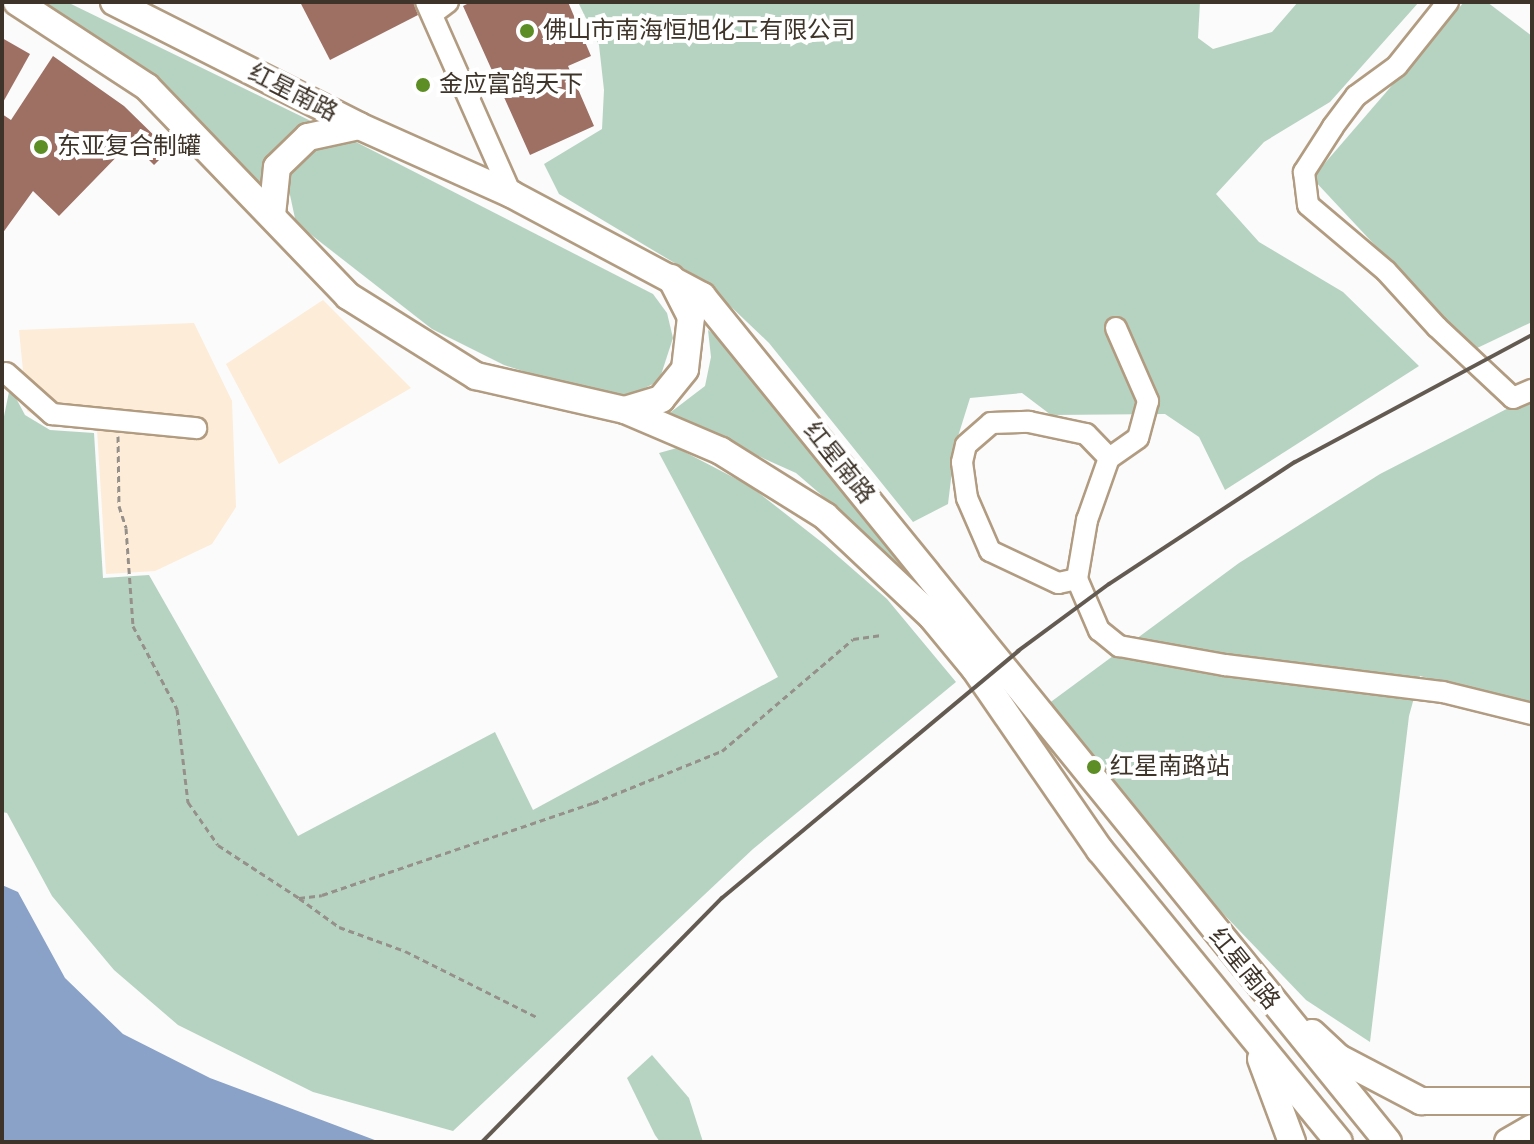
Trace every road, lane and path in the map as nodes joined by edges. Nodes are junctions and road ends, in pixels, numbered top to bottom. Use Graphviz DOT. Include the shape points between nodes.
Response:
graph roads {
  1 [pos="17,2"];
  2 [pos="114,2"];
  3 [pos="1448,2"];
  4 [pos="435,6"];
  5 [pos="359,126"];
  6 [pos="511,194"];
  7 [pos="272,215"];
  8 [pos="671,277"];
  9 [pos="1116,328"];
  10 [pos="3,372"];
  11 [pos="1532,390"];
  12 [pos="625,410"];
  13 [pos="118,421"];
  14 [pos="196,428"];
  15 [pos="1109,458"];
  16 [pos="1077,579"];
  17 [pos="880,635"];
  18 [pos="1532,714"];
  19 [pos="299,898"];
  20 [pos="1253,982"];
  21 [pos="537,1017"];
  22 [pos="1251,1033"];
  23 [pos="1532,1101"];
  24 [pos="1532,1128"];
  25 [pos="1292,1142"];
  26 [pos="1339,1142"];
  27 [pos="1388,1142"];
  28 [pos="1508,1142"];
  1 -- 7 [label="main road, 红星南路" via="147,87"];
  2 -- 5 [label="main road, 红星南路"];
  3 -- 11 [label="street" via="1397,66 1356,96 1333,127 1304,172 1308,205 1386,271 1513,398"];
  4 -- 6 [label="street"];
  5 -- 6 [label="main road, 红星南路"];
  5 -- 7 [label="main road" via="308,137 277,167"];
  6 -- 8 [label="main road, 红星南路"];
  7 -- 12 [label="main road, 红星南路" via="348,296 476,376"];
  8 -- 12 [label="main road" via="691,317 685,369 661,399"];
  8 -- 20 [label="main road, 红星南路" via="702,296 834,455"];
  9 -- 15 [label="street" via="1148,401 1138,438"];
  10 -- 13 [label="street" via="52,414"];
  12 -- 22 [label="main road, 红星南路" via="721,451 772,480 876,560 975,669 1100,850"];
  13 -- 14 [label="street"];
  13 -- 19 [label="path" via="119,506 126,528 133,626 177,709 188,802 218,845"];
  15 -- 16 [label="street" via="1087,520"];
  15 -- 16 [label="street" via="1086,434 1029,422 991,423 966,445 962,462 967,498 990,551 1058,583"];
  16 -- 18 [label="street" via="1099,630 1119,646 1443,692"];
  17 -- 19 [label="path" via="853,639 722,751 593,803 322,895"];
  19 -- 21 [label="path" via="339,927 427,961"];
  20 -- 23 [label="main road" via="1339,1058 1421,1101"];
  20 -- 27 [label="main road, 红星南路"];
  22 -- 25 [label="main road"];
  22 -- 26 [label="main road, 红星南路"];
  24 -- 28 [label="main road"];
}
